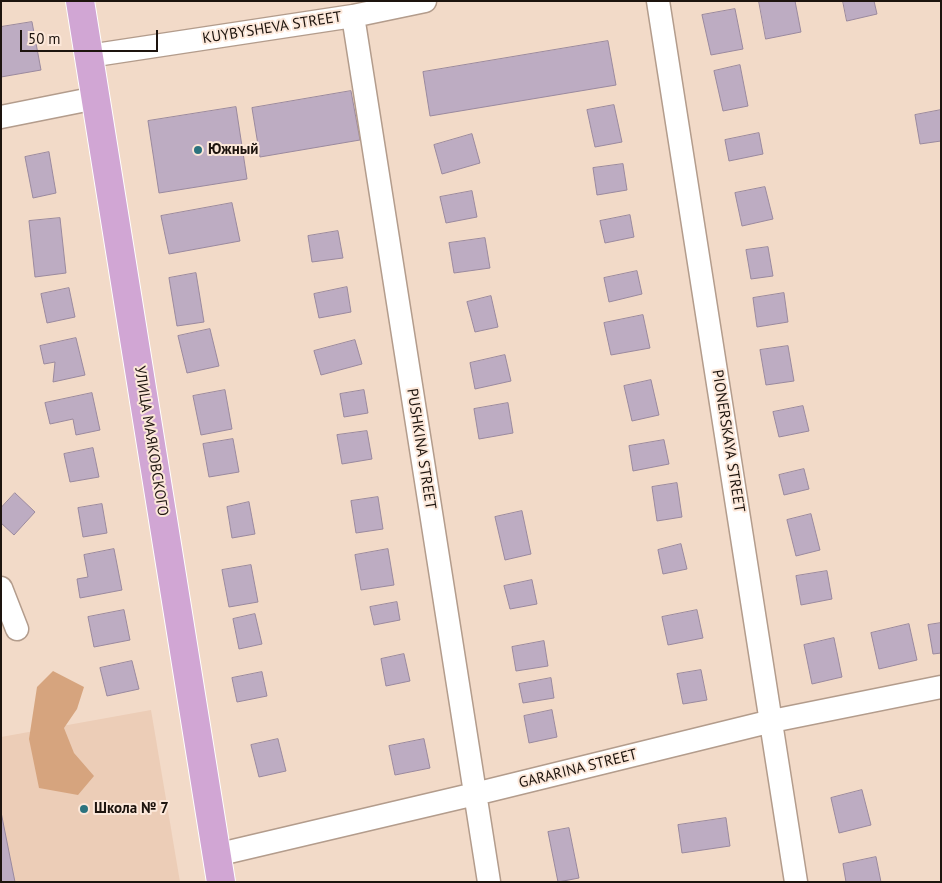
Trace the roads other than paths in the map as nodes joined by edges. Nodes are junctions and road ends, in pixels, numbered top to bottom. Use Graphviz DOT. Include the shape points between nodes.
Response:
graph roads {
  1 [pos="80,1"];
  2 [pos="425,1"];
  3 [pos="658,1"];
  4 [pos="353,16"];
  5 [pos="89,56"];
  6 [pos="96,98"];
  7 [pos="1,116"];
  8 [pos="1,588"];
  9 [pos="17,629"];
  10 [pos="941,687"];
  11 [pos="772,721"];
  12 [pos="475,794"];
  13 [pos="216,855"];
  14 [pos="221,882"];
  15 [pos="489,882"];
  16 [pos="796,882"];
  1 -- 5 [label="main road, УЛИЦА МАЯКОВСКОГО"];
  2 -- 4 [label="street, KUYBYSHEVA STREET"];
  3 -- 11 [label="street, PIONERSKAYA STREET"];
  4 -- 5 [label="street, KUYBYSHEVA STREET"];
  4 -- 12 [label="street, PUSHKINA STREET"];
  5 -- 6 [label="main road, УЛИЦА МАЯКОВСКОГО"];
  6 -- 7 [label="street"];
  6 -- 13 [label="main road, УЛИЦА МАЯКОВСКОГО"];
  8 -- 9 [label="street"];
  10 -- 11 [label="street, GARARINA STREET"];
  11 -- 12 [label="street, GARARINA STREET"];
  11 -- 16 [label="street, PIONERSKAYA STREET"];
  12 -- 13 [label="street, GARARINA STREET"];
  12 -- 15 [label="street, PUSHKINA STREET"];
  13 -- 14 [label="main road, УЛИЦА МАЯКОВСКОГО"];
}
